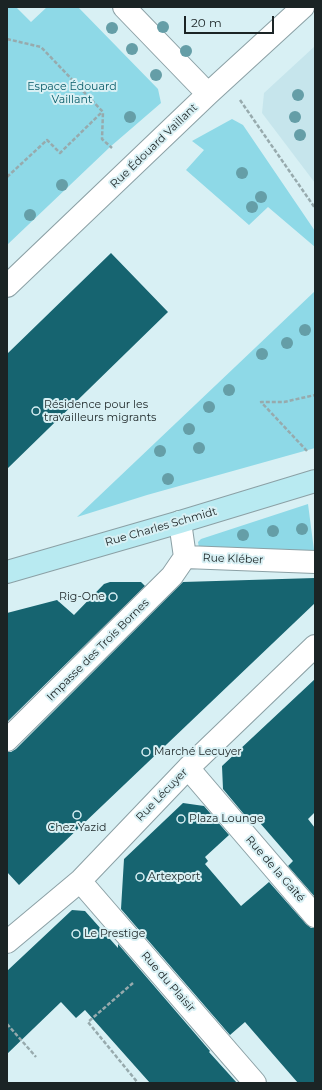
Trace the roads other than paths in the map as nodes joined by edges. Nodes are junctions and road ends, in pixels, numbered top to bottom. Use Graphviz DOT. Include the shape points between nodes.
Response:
graph roads {
  1 [pos="124,7"];
  2 [pos="303,7"];
  3 [pos="208,94"];
  4 [pos="7,286"];
  5 [pos="315,481"];
  6 [pos="180,522"];
  7 [pos="185,557"];
  8 [pos="315,562"];
  9 [pos="7,572"];
  10 [pos="315,646"];
  11 [pos="7,740"];
  12 [pos="188,768"];
  13 [pos="80,881"];
  14 [pos="315,916"];
  15 [pos="7,942"];
  16 [pos="255,1083"];
  1 -- 3 [label="street"];
  2 -- 3 [label="street, Rue Édouard Vaillant"];
  3 -- 4 [label="street, Rue Édouard Vaillant"];
  5 -- 6 [label="street, Rue Charles Schmidt"];
  6 -- 7 [label="street"];
  6 -- 9 [label="street, Rue Charles Schmidt"];
  7 -- 8 [label="street, Rue Kléber"];
  7 -- 11 [label="street, Impasse des Trois Bornes" via="172,576"];
  10 -- 12 [label="street, Rue Lécuyer"];
  12 -- 13 [label="street, Rue Lécuyer"];
  12 -- 14 [label="street, Rue de la Gaîté"];
  13 -- 15 [label="street, Rue Lécuyer"];
  13 -- 16 [label="street, Rue du Plaisir"];
}
